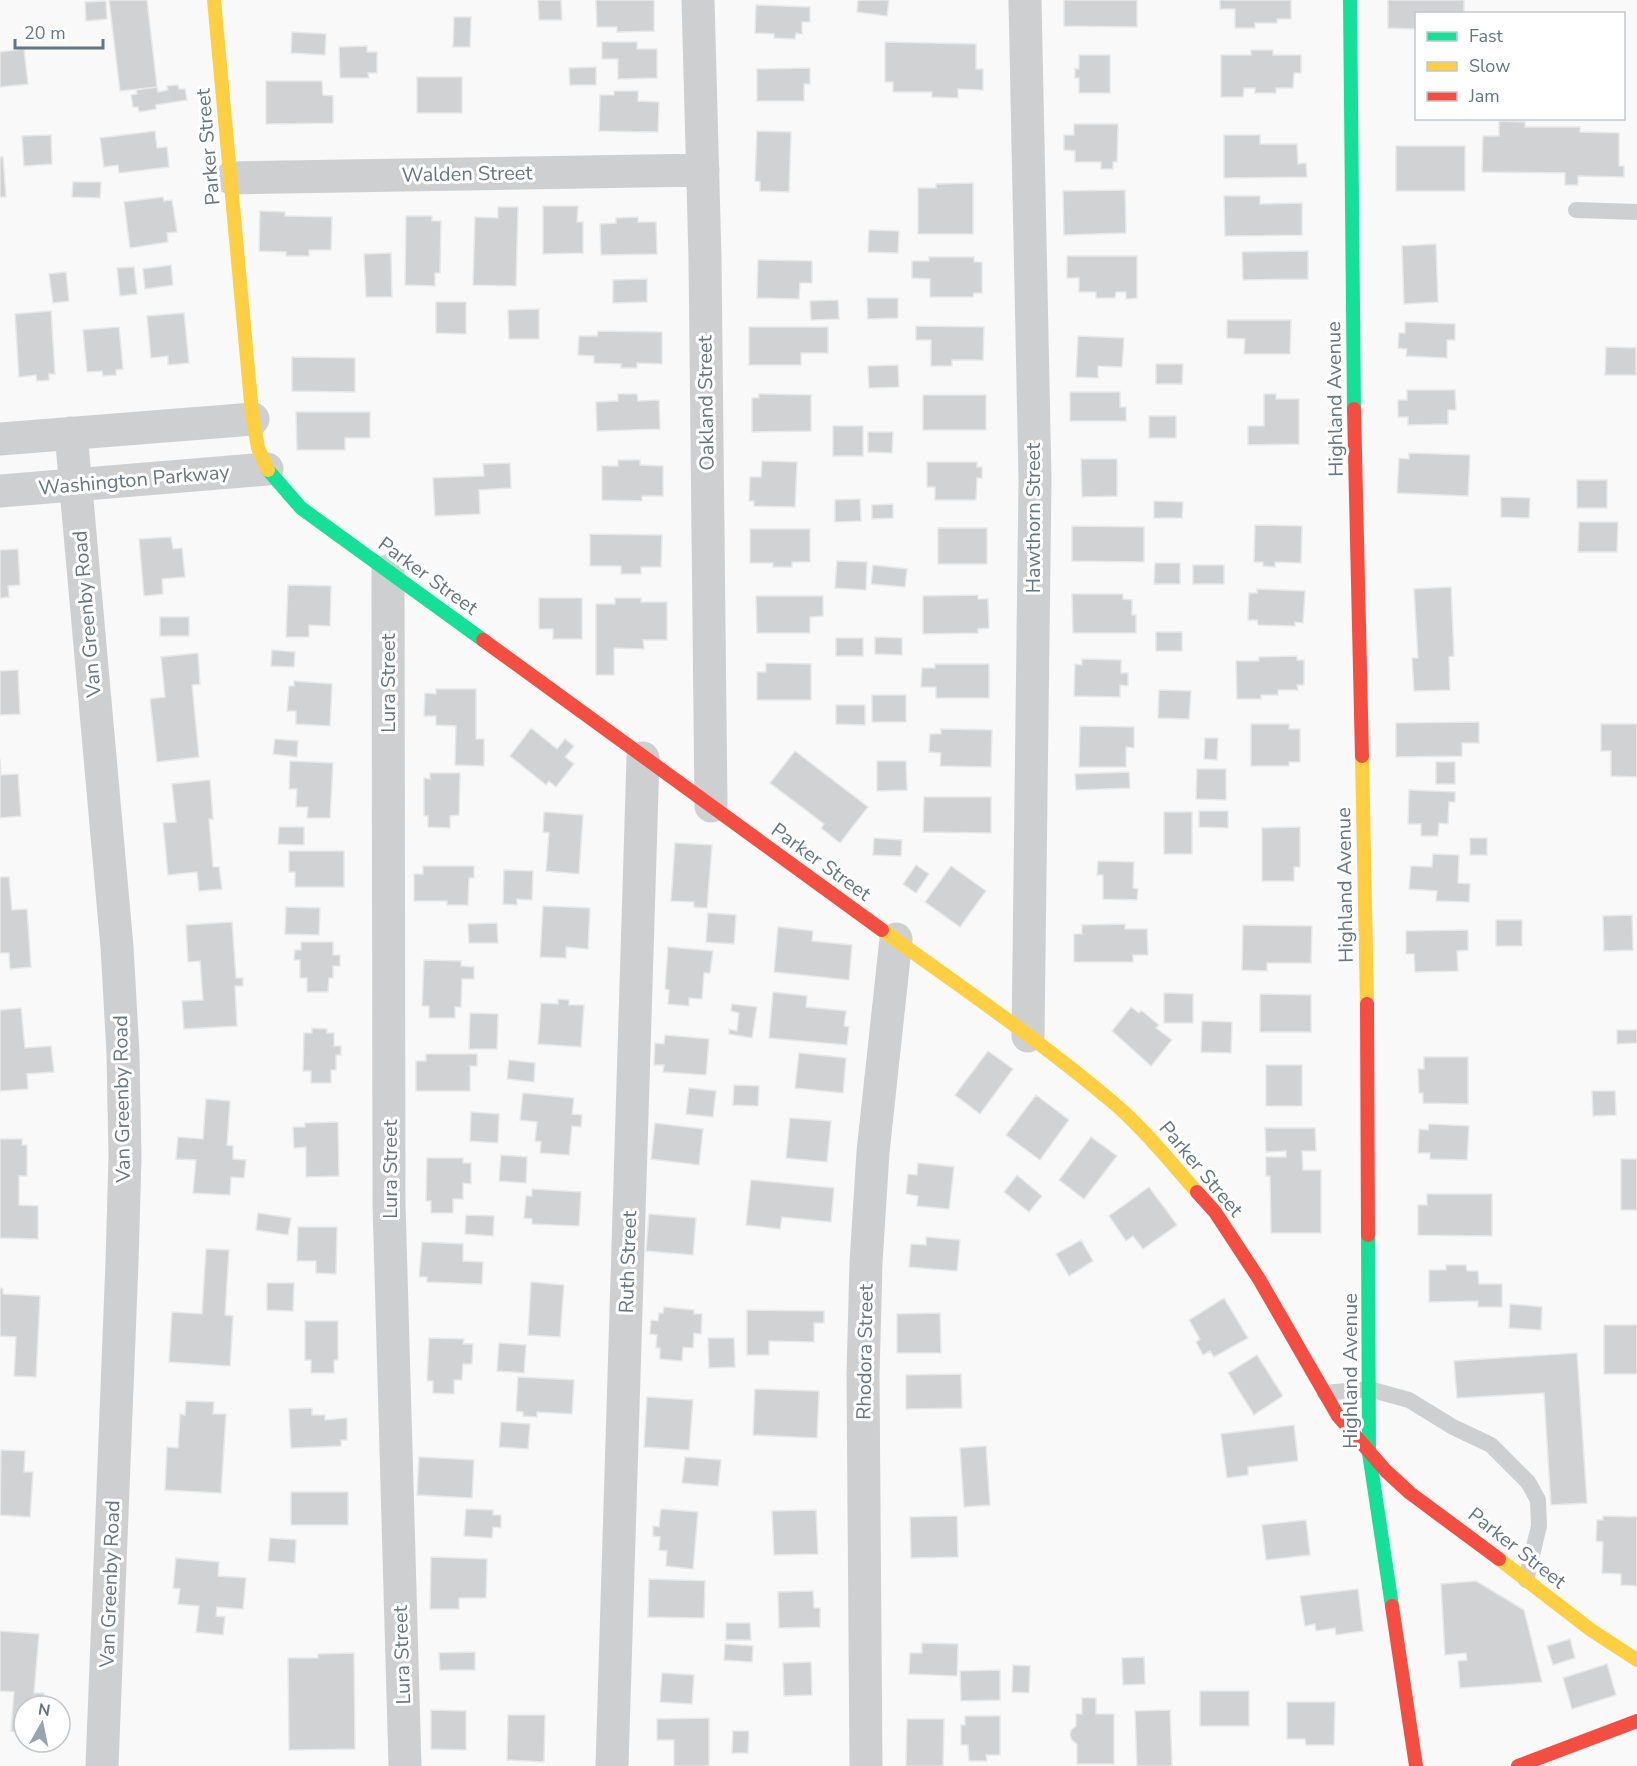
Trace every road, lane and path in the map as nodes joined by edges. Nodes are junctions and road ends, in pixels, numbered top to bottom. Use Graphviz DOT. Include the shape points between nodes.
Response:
graph roads {
  1 [pos="214,0"];
  2 [pos="698,0"];
  3 [pos="1025,0"];
  4 [pos="1350,0"];
  5 [pos="703,170"];
  6 [pos="231,178"];
  7 [pos="1576,210"];
  8 [pos="1637,212"];
  9 [pos="253,419"];
  10 [pos="71,433"];
  11 [pos="0,439"];
  12 [pos="267,469"];
  13 [pos="76,485"];
  14 [pos="0,491"];
  15 [pos="388,571"];
  16 [pos="644,758"];
  17 [pos="711,806"];
  18 [pos="896,939"];
  19 [pos="1028,1036"];
  20 [pos="1369,1389"];
  21 [pos="1325,1393"];
  22 [pos="1369,1453"];
  23 [pos="1526,1580"];
  24 [pos="1637,1660"];
  25 [pos="1637,1721"];
  26 [pos="102,1766"];
  27 [pos="405,1766"];
  28 [pos="612,1766"];
  29 [pos="866,1766"];
  30 [pos="1416,1766"];
  31 [pos="1518,1766"];
  1 -- 6 [label="street, Parker Street"];
  2 -- 5 [label="street, Oakland Street"];
  3 -- 19 [label="street, Hawthorn Street" via="1035,479"];
  4 -- 20 [label="street, Highland Avenue" via="1354,410 1368,1046"];
  5 -- 6 [label="street, Walden Street"];
  5 -- 17 [label="street, Oakland Street"];
  6 -- 9 [label="street, Parker Street"];
  7 -- 8 [label="lane"];
  9 -- 10 [label="street"];
  9 -- 12 [label="street, Parker Street" via="258,448"];
  10 -- 11 [label="street"];
  10 -- 13 [label="street, Van Greenby Road"];
  12 -- 13 [label="street, Washington Parkway"];
  12 -- 15 [label="street, Parker Street" via="301,507"];
  13 -- 14 [label="street, Washington Parkway"];
  13 -- 26 [label="street, Van Greenby Road" via="123,1053 122,1274"];
  15 -- 16 [label="street, Parker Street"];
  15 -- 27 [label="street, Lura Street" via="389,1203"];
  16 -- 17 [label="street, Parker Street"];
  16 -- 28 [label="street, Ruth Street"];
  17 -- 18 [label="street, Parker Street"];
  18 -- 19 [label="street, Parker Street"];
  18 -- 29 [label="street, Rhodora Street" via="873,1152 866,1263"];
  19 -- 21 [label="street, Parker Street" via="1117,1106 1215,1212"];
  20 -- 21 [label="lane"];
  20 -- 22 [label="street, Highland Avenue"];
  20 -- 23 [label="lane" via="1409,1400 1491,1445 1528,1482 1538,1500 1539,1526"];
  21 -- 22 [label="street, Parker Street" via="1338,1416"];
  22 -- 23 [label="street, Parker Street" via="1410,1492"];
  22 -- 30 [label="street, Highland Avenue"];
  23 -- 24 [label="street, Parker Street"];
  25 -- 31 [label="street"];
}
